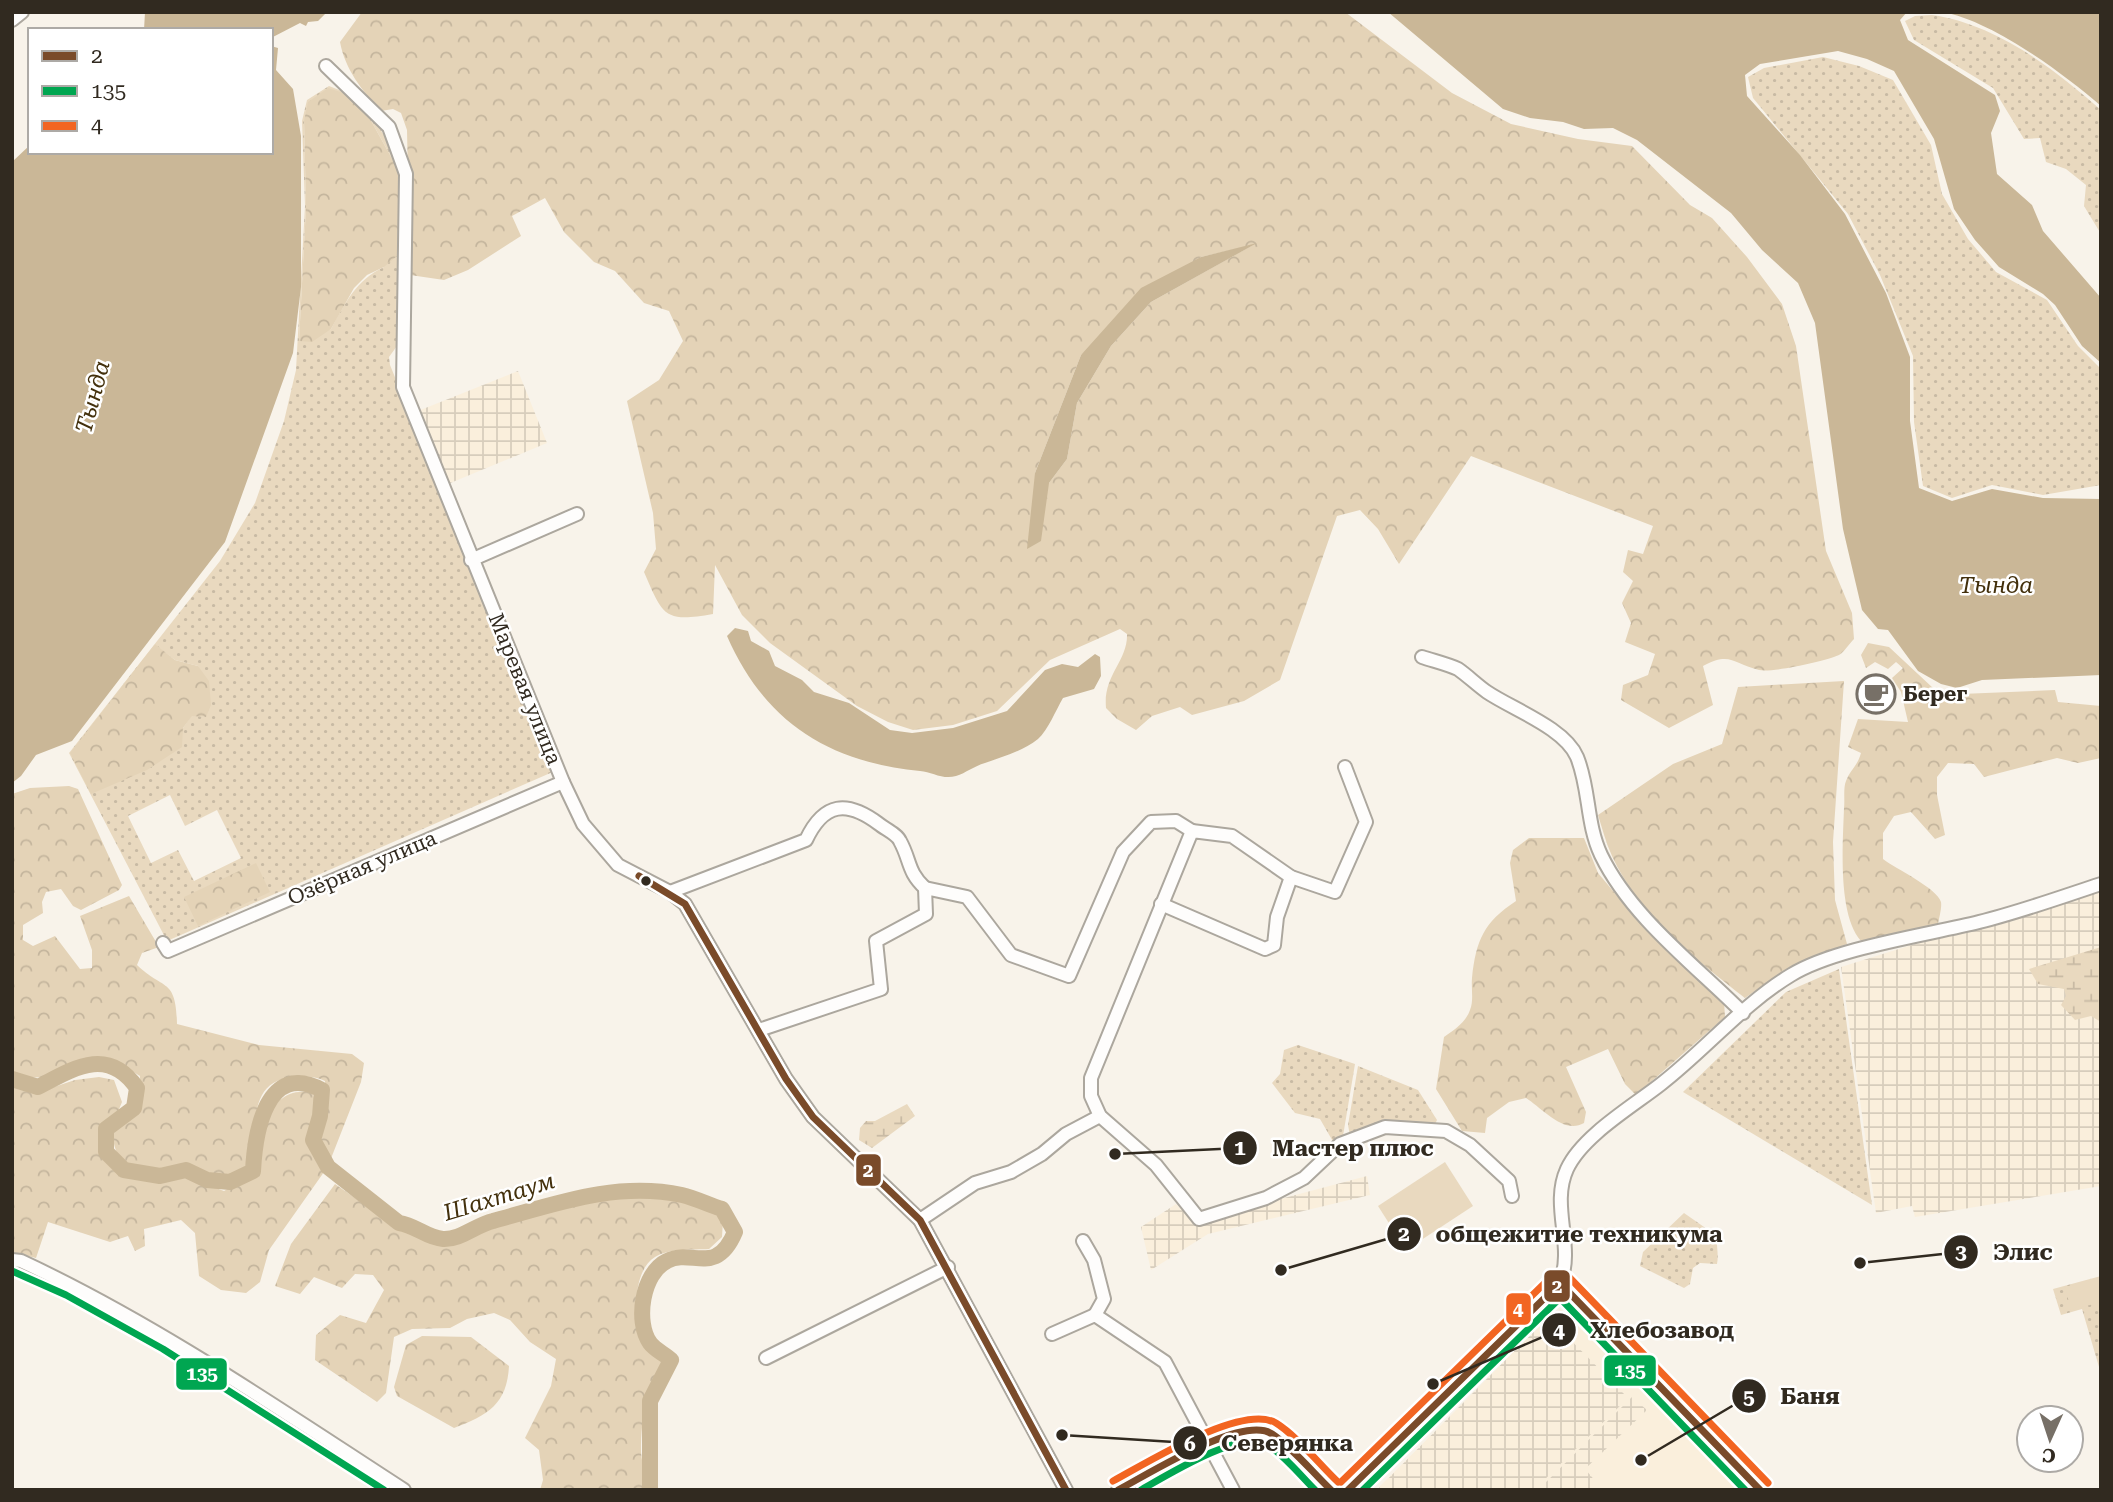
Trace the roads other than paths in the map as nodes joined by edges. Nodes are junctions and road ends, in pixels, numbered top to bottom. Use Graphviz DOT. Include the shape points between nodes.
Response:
graph roads {
  1 [pos="22,12"];
  2 [pos="12,20"];
  3 [pos="326,66"];
  4 [pos="577,514"];
  5 [pos="471,560"];
  6 [pos="1422,657"];
  7 [pos="1345,767"];
  8 [pos="563,782"];
  9 [pos="1192,831"];
  10 [pos="1291,877"];
  11 [pos="2101,884"];
  12 [pos="925,888"];
  13 [pos="670,892"];
  14 [pos="1161,904"];
  15 [pos="163,943"];
  16 [pos="1743,1013"];
  17 [pos="760,1030"];
  18 [pos="1100,1116"];
  19 [pos="1512,1196"];
  20 [pos="920,1220"];
  21 [pos="1083,1241"];
  22 [pos="12,1260"];
  23 [pos="948,1267"];
  24 [pos="1560,1283"];
  25 [pos="1095,1315"];
  26 [pos="1052,1334"];
  27 [pos="766,1358"];
  28 [pos="1209,1444"];
  29 [pos="404,1490"];
  30 [pos="1066,1490"];
  31 [pos="1118,1490"];
  32 [pos="1233,1490"];
  33 [pos="1331,1490"];
  34 [pos="1348,1490"];
  35 [pos="1760,1490"];
  1 -- 2 [label="street"];
  3 -- 5 [label="street, Маревая улица" via="389,127 406,174 403,387"];
  4 -- 5 [label="street"];
  5 -- 8 [label="street, Маревая улица"];
  6 -- 16 [label="street" via="1457,669 1550,729 1576,753 1585,780 1588,817 1601,855 1662,934"];
  7 -- 10 [label="street" via="1366,822 1335,892"];
  8 -- 13 [label="street, Маревая улица" via="583,824 618,865"];
  8 -- 15 [label="street, Озёрная улица" via="168,951"];
  9 -- 10 [label="street" via="1232,836"];
  9 -- 12 [label="street" via="1176,821 1151,822 1123,852 1069,976 1011,956 967,897"];
  9 -- 14 [label="street"];
  10 -- 14 [label="street" via="1277,917 1274,945 1265,948"];
  11 -- 16 [label="street" via="1982,922 1809,967 1792,974"];
  12 -- 13 [label="street" via="911,876 900,839 859,809 833,810 816,820 806,840"];
  12 -- 17 [label="street" via="926,914 876,941 881,989"];
  13 -- 17 [label="street, Маревая улица" via="685,904"];
  14 -- 18 [label="street" via="1091,1077 1091,1096"];
  16 -- 24 [label="street" via="1574,1156 1562,1185 1565,1261"];
  17 -- 20 [label="street, Маревая улица" via="813,1117"];
  18 -- 19 [label="street" via="1156,1165 1199,1219 1266,1198 1304,1178 1340,1144 1385,1128 1446,1130 1470,1145 1508,1181"];
  18 -- 20 [label="street" via="1011,1172 975,1183"];
  20 -- 23 [label="street, Маревая улица"];
  21 -- 25 [label="street" via="1094,1260 1104,1299"];
  22 -- 29 [label="street" via="77,1287 136,1321"];
  23 -- 27 [label="street"];
  23 -- 30 [label="street, Маревая улица"];
  24 -- 34 [label="street"];
  24 -- 35 [label="street"];
  25 -- 26 [label="street"];
  25 -- 28 [label="street" via="1165,1362"];
  28 -- 31 [label="street"];
  28 -- 32 [label="street"];
  28 -- 33 [label="street" via="1241,1430 1270,1432"];
}
